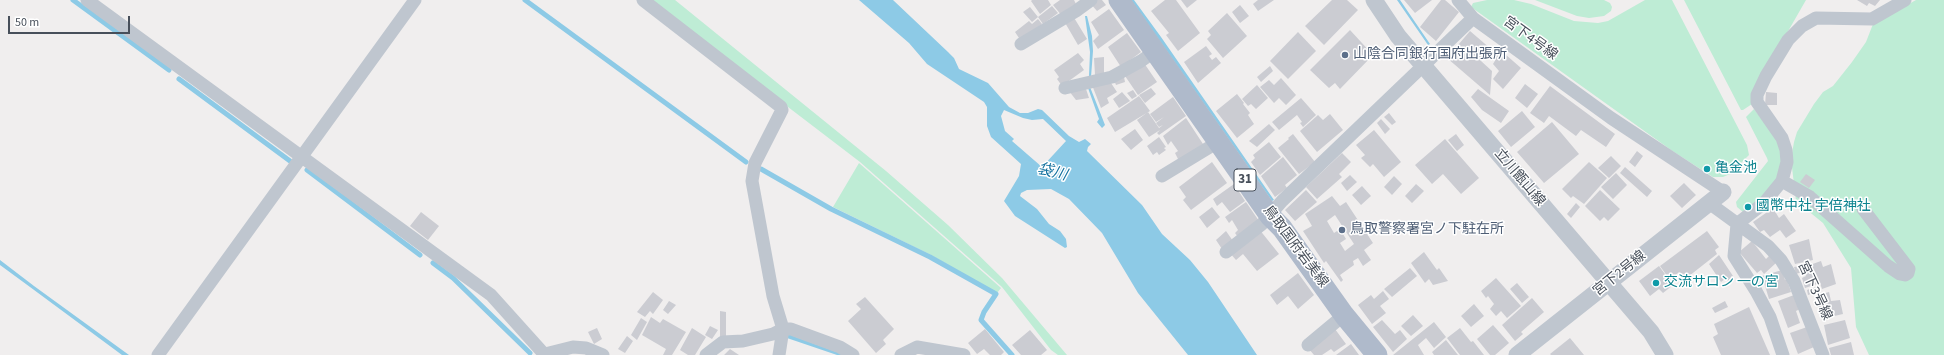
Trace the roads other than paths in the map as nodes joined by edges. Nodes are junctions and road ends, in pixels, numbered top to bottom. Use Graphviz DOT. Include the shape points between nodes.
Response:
graph roads {
  1 [pos="87,0"];
  2 [pos="415,0"];
  3 [pos="643,0"];
  4 [pos="1091,0"];
  5 [pos="1119,0"];
  6 [pos="1374,0"];
  7 [pos="1458,0"];
  8 [pos="1905,0"];
  9 [pos="1474,18"];
  10 [pos="1021,44"];
  11 [pos="1155,51"];
  12 [pos="1424,66"];
  13 [pos="1065,88"];
  14 [pos="1218,142"];
  15 [pos="302,157"];
  16 [pos="1162,176"];
  17 [pos="1782,181"];
  18 [pos="1723,192"];
  19 [pos="1709,204"];
  20 [pos="1863,209"];
  21 [pos="1270,216"];
  22 [pos="1737,224"];
  23 [pos="1226,252"];
  24 [pos="1609,283"];
  25 [pos="1344,315"];
  26 [pos="782,329"];
  27 [pos="1308,345"];
  28 [pos="158,355"];
  29 [pos="545,355"];
  30 [pos="603,355"];
  31 [pos="706,355"];
  32 [pos="779,355"];
  33 [pos="853,355"];
  34 [pos="901,355"];
  35 [pos="964,355"];
  36 [pos="1377,355"];
  37 [pos="1517,355"];
  38 [pos="1665,355"];
  39 [pos="1783,355"];
  40 [pos="1823,355"];
  1 -- 15 [label="street"];
  2 -- 15 [label="street"];
  3 -- 26 [label="street" via="781,106 782,110 756,164 752,181 773,296"];
  4 -- 10 [label="street"];
  5 -- 11 [label="main road, 鳥取国府岩美線 / 31"];
  6 -- 12 [label="street, 立川甑山線" via="1398,36"];
  7 -- 9 [label="street, 宮下4号線"];
  8 -- 17 [label="street" via="1872,19 1816,18 1802,26 1788,40 1757,95 1757,102 1782,138 1786,150 1787,162"];
  9 -- 12 [label="street"];
  9 -- 18 [label="street, 宮下4号線" via="1611,118"];
  11 -- 13 [label="street" via="1112,77"];
  11 -- 14 [label="main road, 鳥取国府岩美線 / 31"];
  12 -- 21 [label="street" via="1282,201"];
  12 -- 24 [label="street, 立川甑山線"];
  14 -- 16 [label="street"];
  14 -- 21 [label="main road, 鳥取国府岩美線 / 31"];
  15 -- 28 [label="street"];
  15 -- 29 [label="street" via="490,295"];
  17 -- 20 [label="street" via="1810,198 1888,266 1900,274 1908,273 1909,269"];
  17 -- 22 [label="street" via="1764,203"];
  18 -- 19 [label="street, 宮下2号線"];
  19 -- 22 [label="street, 宮下3号線"];
  19 -- 24 [label="street, 宮下2号線"];
  21 -- 23 [label="street"];
  21 -- 25 [label="main road, 鳥取国府岩美線 / 31" via="1282,228"];
  22 -- 39 [label="street" via="1734,256 1770,317"];
  22 -- 40 [label="street, 宮下3号線" via="1768,246 1781,260 1794,281"];
  24 -- 37 [label="street, 宮下2号線"];
  24 -- 38 [label="street, 立川甑山線" via="1651,332"];
  25 -- 27 [label="street"];
  25 -- 36 [label="main road, 鳥取国府岩美線 / 31"];
  26 -- 31 [label="street" via="773,334 723,342"];
  26 -- 32 [label="street"];
  26 -- 33 [label="street" via="791,329 840,347"];
  29 -- 30 [label="street" via="573,347 586,348"];
  34 -- 35 [label="street" via="917,347"];
}
